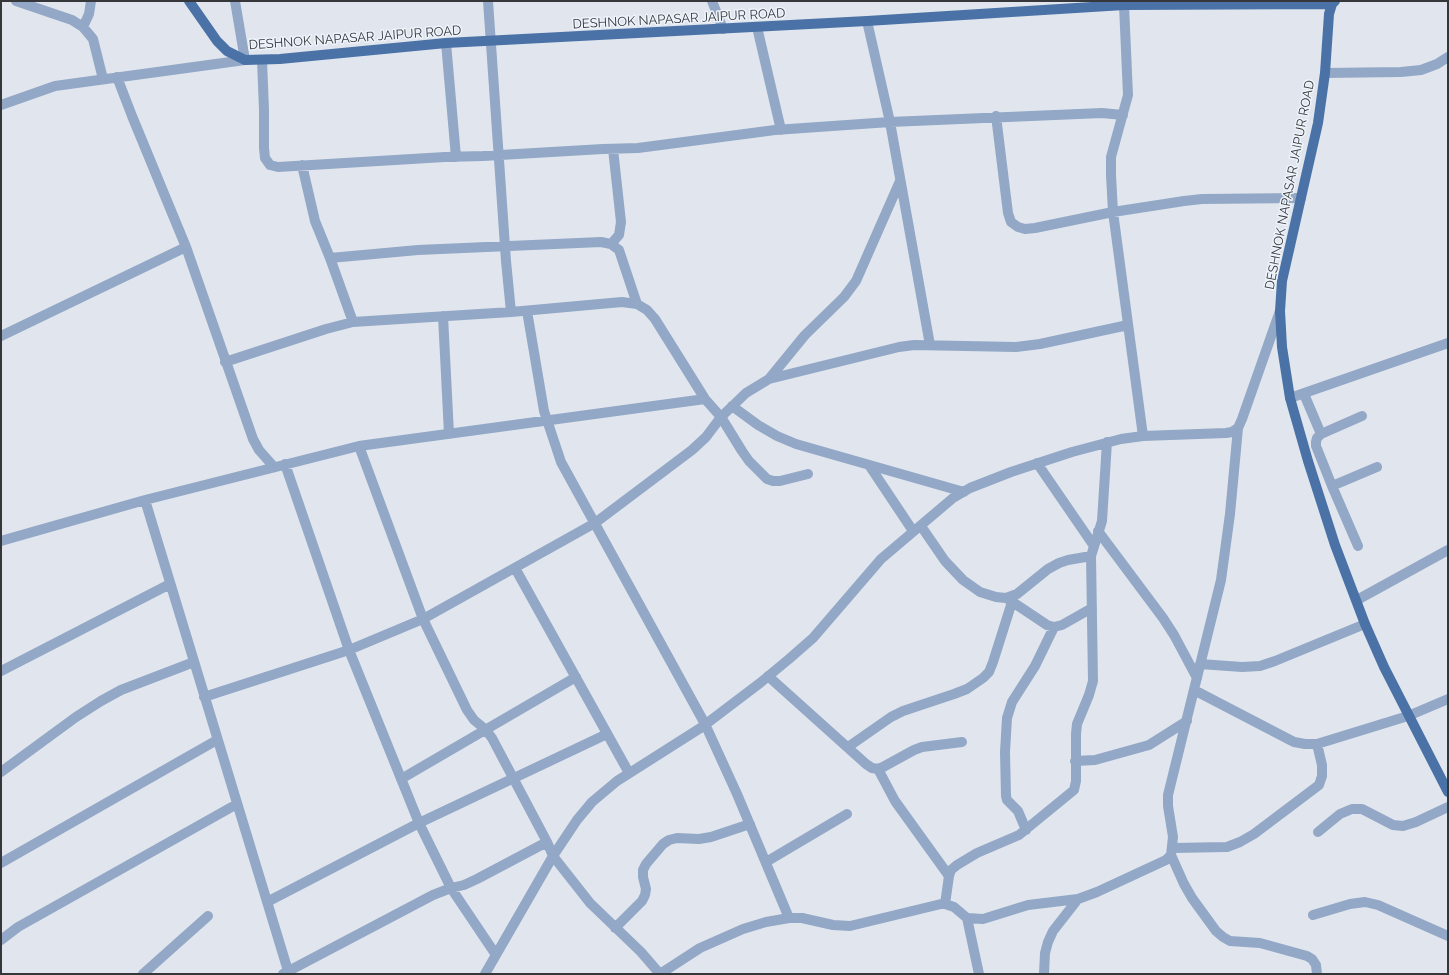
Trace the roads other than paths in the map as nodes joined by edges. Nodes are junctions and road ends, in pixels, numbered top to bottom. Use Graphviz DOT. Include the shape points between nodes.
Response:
graph roads {
  1 [pos="16,1"];
  2 [pos="91,1"];
  3 [pos="189,1"];
  4 [pos="235,1"];
  5 [pos="488,1"];
  6 [pos="712,1"];
  7 [pos="1191,3"];
  8 [pos="1334,3"];
  9 [pos="1124,5"];
  10 [pos="867,21"];
  11 [pos="83,27"];
  12 [pos="757,27"];
  13 [pos="723,29"];
  14 [pos="491,42"];
  15 [pos="446,44"];
  16 [pos="1448,57"];
  17 [pos="245,60"];
  18 [pos="262,60"];
  19 [pos="1325,73"];
  20 [pos="118,77"];
  21 [pos="103,79"];
  22 [pos="1,105"];
  23 [pos="996,116"];
  24 [pos="1123,116"];
  25 [pos="890,122"];
  26 [pos="781,130"];
  27 [pos="613,149"];
  28 [pos="499,155"];
  29 [pos="456,156"];
  30 [pos="302,165"];
  31 [pos="900,181"];
  32 [pos="1301,198"];
  33 [pos="1113,212"];
  34 [pos="611,244"];
  35 [pos="505,245"];
  36 [pos="186,247"];
  37 [pos="330,258"];
  38 [pos="637,304"];
  39 [pos="527,310"];
  40 [pos="1280,311"];
  41 [pos="511,312"];
  42 [pos="443,316"];
  43 [pos="352,322"];
  44 [pos="1128,325"];
  45 [pos="1,336"];
  46 [pos="1448,343"];
  47 [pos="930,345"];
  48 [pos="225,362"];
  49 [pos="769,379"];
  50 [pos="1304,394"];
  51 [pos="1290,398"];
  52 [pos="705,399"];
  53 [pos="732,406"];
  54 [pos="1362,416"];
  55 [pos="721,417"];
  56 [pos="547,421"];
  57 [pos="1238,428"];
  58 [pos="449,434"];
  59 [pos="1321,434"];
  60 [pos="1143,436"];
  61 [pos="1107,442"];
  62 [pos="359,446"];
  63 [pos="1036,463"];
  64 [pos="285,464"];
  65 [pos="869,465"];
  66 [pos="274,467"];
  67 [pos="1378,468"];
  68 [pos="808,474"];
  69 [pos="1332,486"];
  70 [pos="964,492"];
  71 [pos="145,500"];
  72 [pos="595,523"];
  73 [pos="917,528"];
  74 [pos="1098,531"];
  75 [pos="1,542"];
  76 [pos="1358,546"];
  77 [pos="1448,550"];
  78 [pos="1092,551"];
  79 [pos="515,568"];
  80 [pos="170,584"];
  81 [pos="1009,600"];
  82 [pos="1357,600"];
  83 [pos="1092,608"];
  84 [pos="423,619"];
  85 [pos="1366,624"];
  86 [pos="1054,627"];
  87 [pos="350,650"];
  88 [pos="194,662"];
  89 [pos="1200,664"];
  90 [pos="1,671"];
  91 [pos="768,676"];
  92 [pos="576,677"];
  93 [pos="1197,678"];
  94 [pos="1194,690"];
  95 [pos="204,697"];
  96 [pos="1448,699"];
  97 [pos="1408,716"];
  98 [pos="1186,721"];
  99 [pos="705,724"];
  100 [pos="485,729"];
  101 [pos="607,734"];
  102 [pos="217,740"];
  103 [pos="962,742"];
  104 [pos="1317,744"];
  105 [pos="848,747"];
  106 [pos="1075,761"];
  107 [pos="878,769"];
  108 [pos="1,772"];
  109 [pos="629,774"];
  110 [pos="514,778"];
  111 [pos="401,779"];
  112 [pos="1448,792"];
  113 [pos="237,804"];
  114 [pos="1448,807"];
  115 [pos="847,814"];
  116 [pos="418,824"];
  117 [pos="750,824"];
  118 [pos="1026,830"];
  119 [pos="1318,832"];
  120 [pos="547,842"];
  121 [pos="1172,851"];
  122 [pos="553,856"];
  123 [pos="766,862"];
  124 [pos="1,863"];
  125 [pos="949,876"];
  126 [pos="451,888"];
  127 [pos="1078,899"];
  128 [pos="267,902"];
  129 [pos="945,904"];
  130 [pos="1313,915"];
  131 [pos="208,916"];
  132 [pos="789,918"];
  133 [pos="967,918"];
  134 [pos="615,928"];
  135 [pos="1448,936"];
  136 [pos="1,940"];
  137 [pos="496,955"];
  138 [pos="150,972"];
  139 [pos="287,973"];
  140 [pos="485,974"];
  141 [pos="660,974"];
  142 [pos="979,974"];
  143 [pos="1044,974"];
  144 [pos="1318,974"];
  1 -- 11 [label="street" via="72,20"];
  2 -- 11 [label="street"];
  3 -- 17 [label="main road, DESHNOK NAPASAR JAIPUR ROAD" via="217,42 227,51"];
  4 -- 17 [label="street"];
  5 -- 14 [label="street"];
  6 -- 13 [label="street"];
  7 -- 8 [label="main road, DESHNOK NAPASAR JAIPUR ROAD"];
  7 -- 9 [label="main road, DESHNOK NAPASAR JAIPUR ROAD"];
  8 -- 19 [label="main road, DESHNOK NAPASAR JAIPUR ROAD" via="1329,14"];
  9 -- 10 [label="main road, DESHNOK NAPASAR JAIPUR ROAD"];
  9 -- 24 [label="street" via="1128,95"];
  10 -- 12 [label="main road, DESHNOK NAPASAR JAIPUR ROAD"];
  10 -- 25 [label="street"];
  11 -- 21 [label="street" via="93,39"];
  12 -- 13 [label="main road, DESHNOK NAPASAR JAIPUR ROAD"];
  12 -- 26 [label="street"];
  13 -- 14 [label="main road, DESHNOK NAPASAR JAIPUR ROAD"];
  14 -- 15 [label="main road, DESHNOK NAPASAR JAIPUR ROAD"];
  14 -- 28 [label="street"];
  15 -- 18 [label="main road, DESHNOK NAPASAR JAIPUR ROAD"];
  15 -- 29 [label="street"];
  16 -- 19 [label="street" via="1421,70"];
  17 -- 18 [label="main road, DESHNOK NAPASAR JAIPUR ROAD"];
  17 -- 20 [label="street"];
  18 -- 30 [label="street" via="265,158 270,164 278,167"];
  19 -- 32 [label="main road, DESHNOK NAPASAR JAIPUR ROAD" via="1318,123"];
  20 -- 21 [label="street"];
  20 -- 36 [label="street"];
  21 -- 22 [label="street" via="55,86"];
  23 -- 24 [label="street" via="1102,113"];
  23 -- 25 [label="street"];
  23 -- 33 [label="street" via="1011,222 1025,229"];
  24 -- 33 [label="street" via="1111,157"];
  25 -- 26 [label="street"];
  25 -- 31 [label="street"];
  26 -- 27 [label="street"];
  27 -- 28 [label="street"];
  27 -- 34 [label="street" via="621,230"];
  28 -- 29 [label="street"];
  28 -- 35 [label="street"];
  29 -- 30 [label="street"];
  30 -- 37 [label="street" via="315,221"];
  31 -- 47 [label="street"];
  31 -- 49 [label="street" via="856,281 844,297 805,335"];
  32 -- 33 [label="street" via="1202,199"];
  32 -- 40 [label="main road, DESHNOK NAPASAR JAIPUR ROAD" via="1282,281"];
  33 -- 44 [label="street"];
  34 -- 35 [label="street" via="600,242"];
  34 -- 38 [label="street" via="618,250"];
  35 -- 37 [label="street"];
  35 -- 41 [label="street"];
  36 -- 45 [label="street"];
  36 -- 48 [label="street"];
  37 -- 43 [label="street"];
  38 -- 39 [label="street" via="622,302"];
  38 -- 52 [label="street" via="655,319"];
  39 -- 41 [label="street"];
  39 -- 56 [label="street" via="541,399"];
  40 -- 51 [label="main road, DESHNOK NAPASAR JAIPUR ROAD" via="1282,347"];
  40 -- 57 [label="street"];
  41 -- 42 [label="street"];
  42 -- 43 [label="street"];
  42 -- 58 [label="street"];
  43 -- 48 [label="street"];
  44 -- 47 [label="street" via="1016,347"];
  44 -- 60 [label="street"];
  46 -- 50 [label="street"];
  47 -- 49 [label="street" via="899,347"];
  48 -- 66 [label="street" via="253,438 259,450"];
  49 -- 53 [label="street" via="746,393"];
  50 -- 51 [label="street"];
  50 -- 59 [label="street"];
  51 -- 82 [label="main road, DESHNOK NAPASAR JAIPUR ROAD" via="1335,545"];
  52 -- 55 [label="street"];
  52 -- 56 [label="street"];
  53 -- 55 [label="street"];
  53 -- 65 [label="street" via="777,436"];
  54 -- 59 [label="street"];
  55 -- 68 [label="street" via="742,451 767,479 780,481"];
  55 -- 72 [label="street" via="692,450"];
  56 -- 58 [label="street"];
  56 -- 72 [label="street" via="561,462"];
  57 -- 60 [label="street" via="1226,433"];
  57 -- 89 [label="street" via="1221,580"];
  58 -- 62 [label="street"];
  59 -- 69 [label="street" via="1317,438 1316,446"];
  60 -- 61 [label="street"];
  61 -- 63 [label="street"];
  61 -- 74 [label="street" via="1103,510"];
  62 -- 64 [label="street"];
  62 -- 84 [label="street"];
  63 -- 70 [label="street"];
  63 -- 78 [label="street"];
  64 -- 66 [label="street"];
  64 -- 87 [label="street"];
  65 -- 70 [label="street"];
  65 -- 73 [label="street"];
  66 -- 71 [label="street"];
  67 -- 69 [label="street"];
  69 -- 76 [label="street"];
  70 -- 73 [label="street"];
  71 -- 75 [label="street"];
  71 -- 80 [label="street"];
  72 -- 79 [label="street"];
  72 -- 99 [label="street"];
  73 -- 81 [label="street" via="963,580 980,592"];
  73 -- 91 [label="street" via="881,559 813,638"];
  74 -- 78 [label="street"];
  74 -- 93 [label="street" via="1163,618"];
  77 -- 82 [label="street"];
  78 -- 81 [label="street" via="1059,563"];
  78 -- 83 [label="street"];
  79 -- 84 [label="street"];
  79 -- 92 [label="street"];
  80 -- 88 [label="street"];
  80 -- 90 [label="street"];
  81 -- 86 [label="street" via="1046,625"];
  81 -- 105 [label="street" via="993,662 983,678 967,689 903,711"];
  82 -- 85 [label="main road, DESHNOK NAPASAR JAIPUR ROAD"];
  83 -- 86 [label="street"];
  83 -- 106 [label="street" via="1093,681 1077,724"];
  84 -- 87 [label="street"];
  84 -- 100 [label="street" via="467,710"];
  85 -- 89 [label="street" via="1260,666"];
  85 -- 97 [label="main road, DESHNOK NAPASAR JAIPUR ROAD"];
  86 -- 118 [label="street" via="1035,666 1012,702 1007,718 1006,796 1018,811"];
  87 -- 95 [label="street"];
  87 -- 111 [label="street"];
  88 -- 95 [label="street"];
  88 -- 108 [label="street" via="121,690 100,701"];
  89 -- 93 [label="street"];
  91 -- 99 [label="street"];
  91 -- 105 [label="street"];
  92 -- 100 [label="street"];
  92 -- 101 [label="street"];
  93 -- 94 [label="street"];
  94 -- 98 [label="street"];
  94 -- 104 [label="street" via="1294,742"];
  95 -- 102 [label="street"];
  96 -- 97 [label="street"];
  97 -- 104 [label="street"];
  97 -- 112 [label="main road, DESHNOK NAPASAR JAIPUR ROAD"];
  98 -- 106 [label="street" via="1149,745 1094,760"];
  98 -- 121 [label="street" via="1168,794"];
  99 -- 109 [label="street"];
  99 -- 117 [label="street"];
  100 -- 110 [label="street"];
  100 -- 111 [label="street"];
  101 -- 109 [label="street"];
  101 -- 110 [label="street"];
  102 -- 113 [label="street"];
  102 -- 124 [label="street"];
  103 -- 107 [label="street" via="922,747"];
  104 -- 121 [label="street" via="1322,765 1319,785 1254,834 1227,847"];
  105 -- 107 [label="street" via="866,764"];
  106 -- 118 [label="street" via="1074,790"];
  107 -- 125 [label="street" via="895,801"];
  109 -- 122 [label="street" via="592,802"];
  110 -- 116 [label="street"];
  110 -- 120 [label="street"];
  111 -- 116 [label="street"];
  113 -- 128 [label="street"];
  113 -- 136 [label="street" via="18,927"];
  114 -- 119 [label="street" via="1404,826 1393,825 1362,809 1352,809 1340,814"];
  115 -- 123 [label="street"];
  116 -- 126 [label="street"];
  116 -- 128 [label="street"];
  117 -- 123 [label="street"];
  117 -- 134 [label="street" via="711,837 677,838 663,844 643,870 646,889 642,901"];
  118 -- 125 [label="street" via="963,861"];
  120 -- 122 [label="street"];
  120 -- 126 [label="street" via="477,879"];
  121 -- 127 [label="street" via="1166,860 1159,864"];
  121 -- 144 [label="street" via="1192,898 1223,937 1230,941 1260,943 1307,956 1316,965"];
  122 -- 134 [label="street" via="590,903"];
  122 -- 137 [label="street"];
  123 -- 132 [label="street"];
  125 -- 129 [label="street"];
  126 -- 137 [label="street"];
  126 -- 139 [label="street" via="433,895"];
  127 -- 133 [label="street" via="1028,905 983,919"];
  127 -- 143 [label="street" via="1053,931 1048,942"];
  128 -- 139 [label="street"];
  129 -- 132 [label="street" via="935,904 850,926"];
  129 -- 133 [label="street" via="954,907"];
  130 -- 135 [label="street" via="1365,902 1378,905"];
  131 -- 138 [label="street"];
  132 -- 141 [label="street" via="744,929 700,948"];
  133 -- 142 [label="street"];
  134 -- 141 [label="street"];
  137 -- 140 [label="street"];
}
